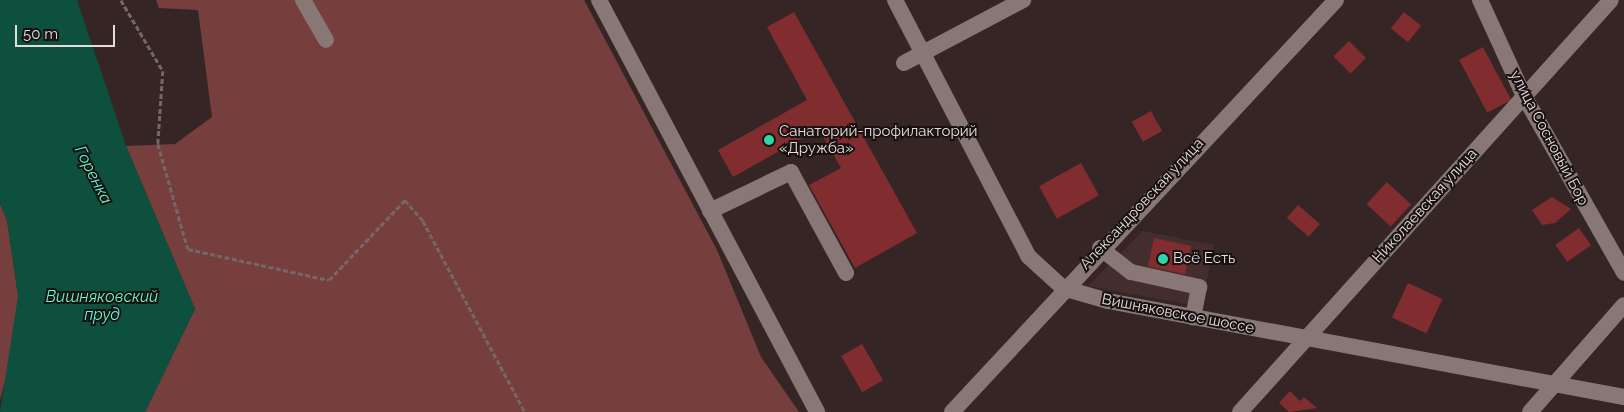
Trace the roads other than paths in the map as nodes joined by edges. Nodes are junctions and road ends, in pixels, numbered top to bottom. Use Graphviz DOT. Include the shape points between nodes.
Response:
graph roads {
  1 [pos="303,0"];
  2 [pos="599,0"];
  3 [pos="895,0"];
  4 [pos="1023,0"];
  5 [pos="1336,0"];
  6 [pos="1480,0"];
  7 [pos="1611,0"];
  8 [pos="326,40"];
  9 [pos="924,53"];
  10 [pos="904,63"];
  11 [pos="1524,96"];
  12 [pos="710,211"];
  13 [pos="1100,248"];
  14 [pos="846,273"];
  15 [pos="1624,273"];
  16 [pos="1063,288"];
  17 [pos="1624,305"];
  18 [pos="1193,317"];
  19 [pos="1306,338"];
  20 [pos="1555,384"];
  21 [pos="1624,397"];
  22 [pos="817,412"];
  23 [pos="952,412"];
  24 [pos="1240,412"];
  25 [pos="1530,412"];
  1 -- 8 [label="street"];
  2 -- 12 [label="street"];
  3 -- 9 [label="street, Вишняковское шоссе"];
  4 -- 9 [label="street"];
  5 -- 13 [label="street, Александровская улица"];
  6 -- 11 [label="street, улица Сосновый Бор"];
  7 -- 11 [label="street, Николаевская улица"];
  9 -- 10 [label="street"];
  9 -- 16 [label="street, Вишняковское шоссе" via="1028,256"];
  11 -- 15 [label="street, улица Сосновый Бор"];
  11 -- 19 [label="street, Николаевская улица"];
  12 -- 14 [label="street" via="790,172"];
  12 -- 22 [label="street"];
  13 -- 16 [label="street, Александровская улица"];
  13 -- 18 [label="street" via="1130,272 1199,287"];
  16 -- 18 [label="street, Вишняковское шоссе"];
  16 -- 23 [label="street, Александровская улица"];
  17 -- 20 [label="street"];
  18 -- 19 [label="street, Вишняковское шоссе"];
  19 -- 20 [label="street, Вишняковское шоссе"];
  19 -- 24 [label="street, Николаевская улица"];
  20 -- 21 [label="street, Вишняковское шоссе"];
  20 -- 25 [label="street"];
}
